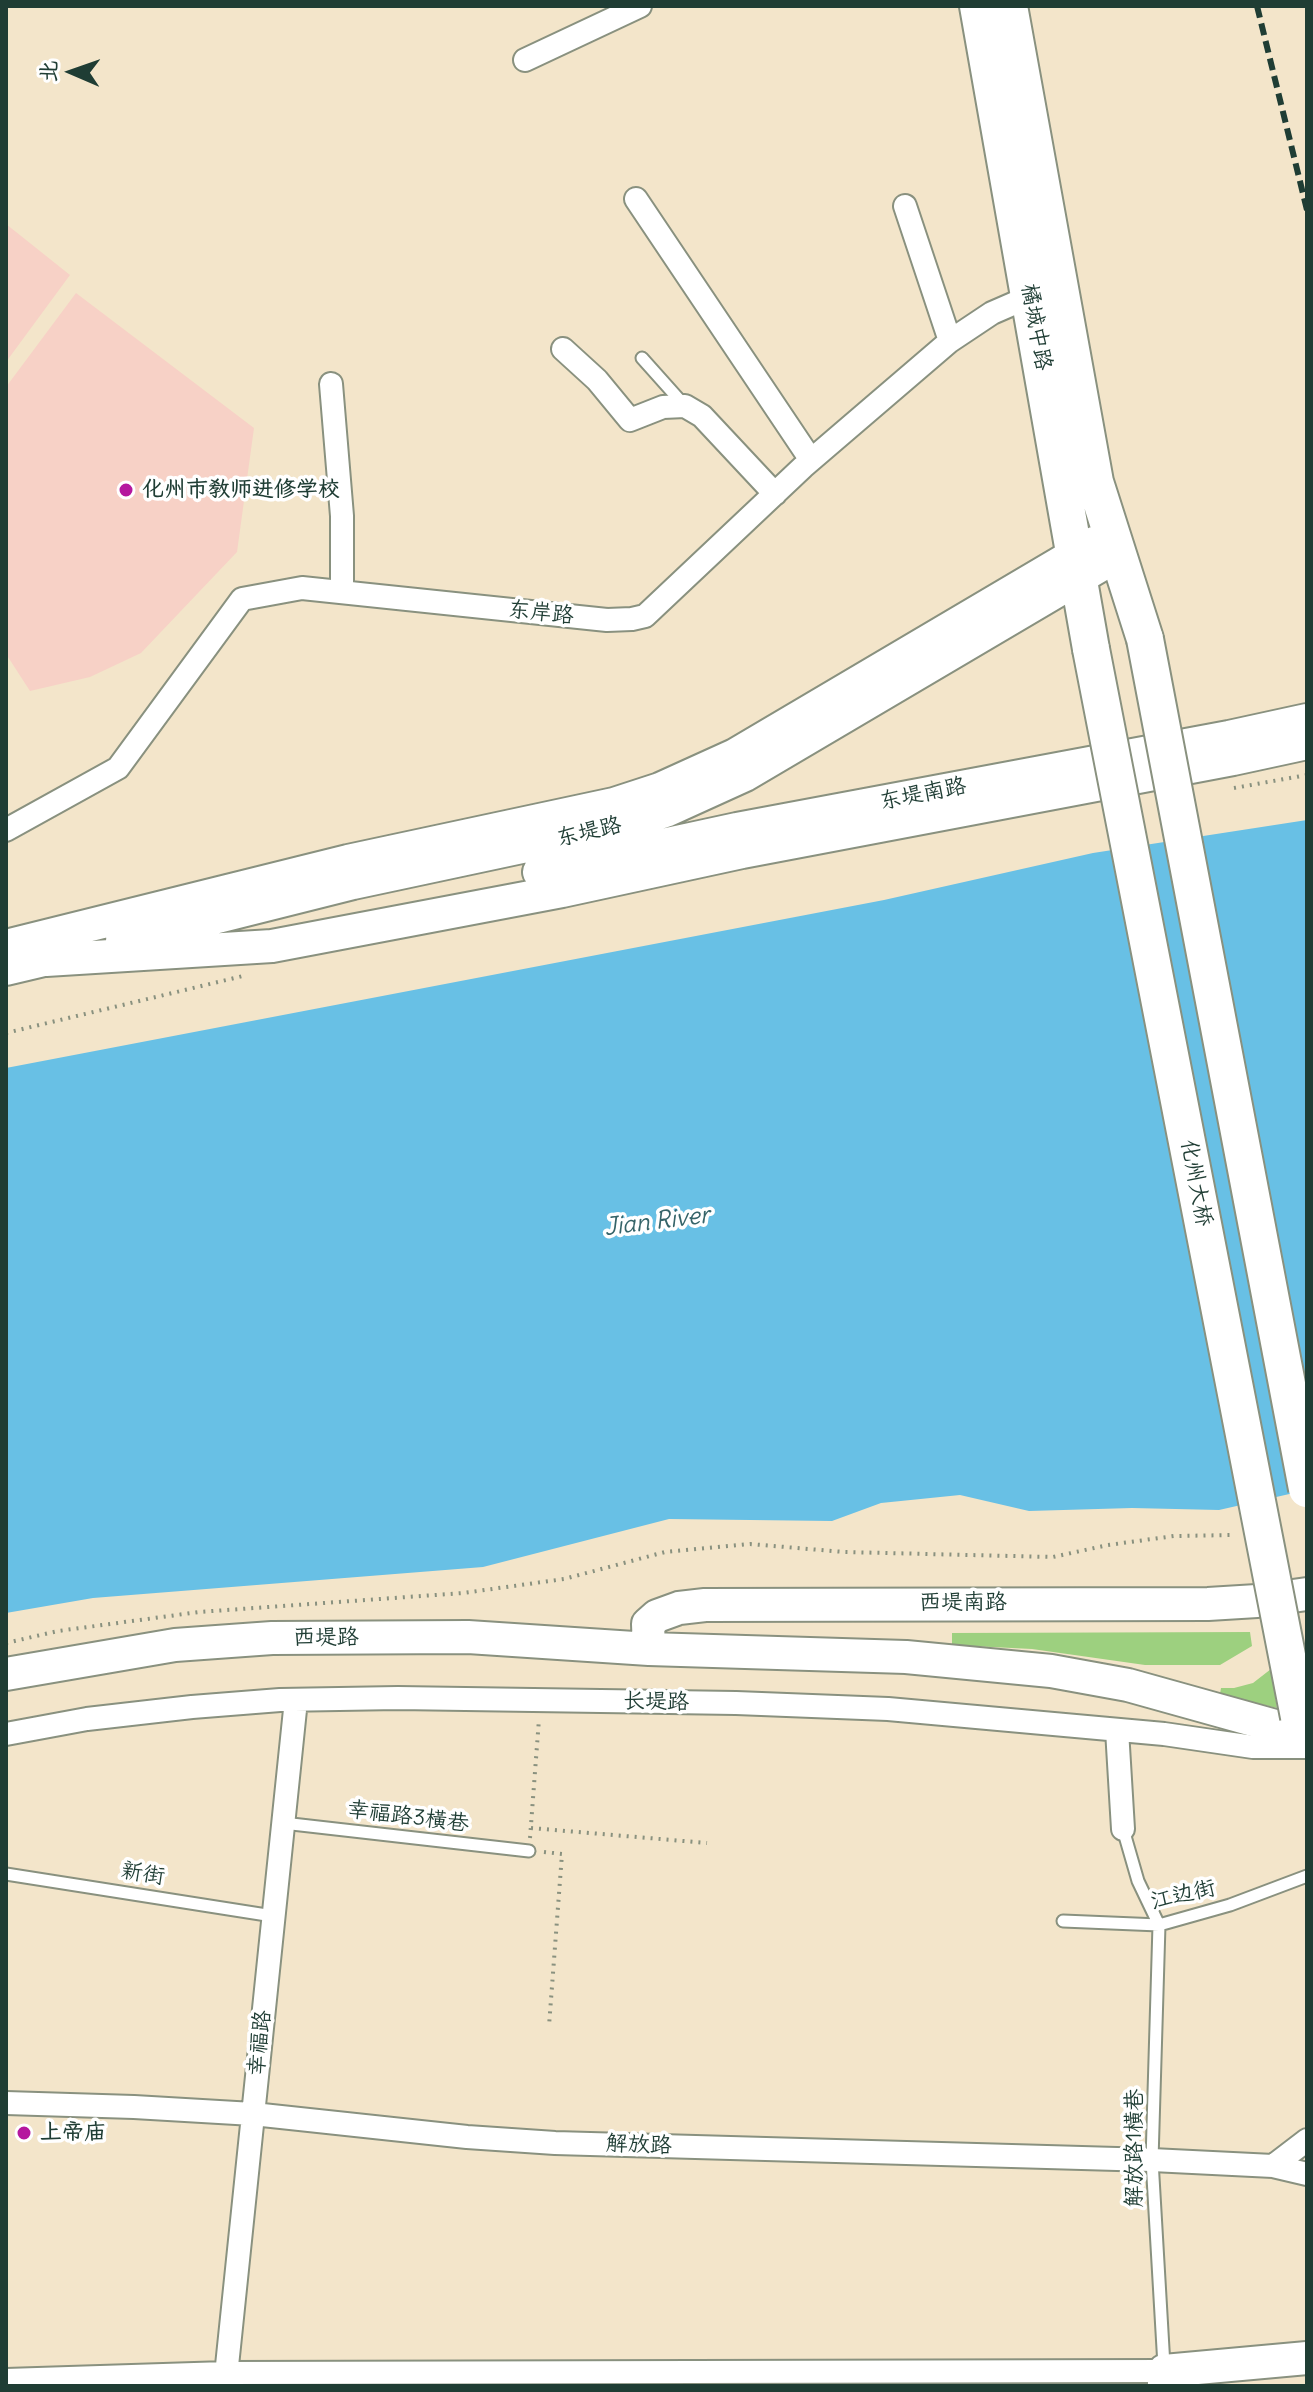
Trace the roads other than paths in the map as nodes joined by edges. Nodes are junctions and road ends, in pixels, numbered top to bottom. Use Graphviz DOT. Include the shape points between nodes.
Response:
graph roads {
  1 [pos="640,6"];
  2 [pos="978,6"];
  3 [pos="1009,6"];
  4 [pos="525,60"];
  5 [pos="636,199"];
  6 [pos="905,206"];
  7 [pos="1044,290"];
  8 [pos="950,341"];
  9 [pos="563,349"];
  10 [pos="642,358"];
  11 [pos="331,384"];
  12 [pos="685,406"];
  13 [pos="811,460"];
  14 [pos="775,494"];
  15 [pos="1114,544"];
  16 [pos="1078,566"];
  17 [pos="342,592"];
  18 [pos="1091,649"];
  19 [pos="1307,720"];
  20 [pos="1307,743"];
  21 [pos="719,787"];
  22 [pos="6,830"];
  23 [pos="729,831"];
  24 [pos="504,839"];
  25 [pos="550,881"];
  26 [pos="6,946"];
  27 [pos="46,960"];
  28 [pos="6,969"];
  29 [pos="1307,1489"];
  30 [pos="1307,1594"];
  31 [pos="649,1649"];
  32 [pos="6,1674"];
  33 [pos="296,1700"];
  34 [pos="1117,1730"];
  35 [pos="6,1734"];
  36 [pos="1305,1734"];
  37 [pos="283,1823"];
  38 [pos="1123,1829"];
  39 [pos="529,1851"];
  40 [pos="6,1874"];
  41 [pos="1307,1876"];
  42 [pos="273,1916"];
  43 [pos="1063,1921"];
  44 [pos="1159,1925"];
  45 [pos="6,2103"];
  46 [pos="253,2114"];
  47 [pos="1307,2140"];
  48 [pos="1152,2160"];
  49 [pos="1273,2166"];
  50 [pos="1307,2174"];
  51 [pos="1307,2358"];
  52 [pos="1164,2378"];
  53 [pos="226,2379"];
  54 [pos="6,2380"];
  1 -- 4 [label="street"];
  2 -- 7 [label="main road, 橘城中路"];
  3 -- 7 [label="main road, 橘城中路"];
  5 -- 13 [label="street"];
  6 -- 8 [label="street"];
  7 -- 8 [label="street, 东岸路" via="992,313"];
  7 -- 15 [label="main road, 橘城中路"];
  7 -- 16 [label="main road, 橘城中路"];
  8 -- 13 [label="street, 东岸路"];
  9 -- 12 [label="street" via="630,420 663,407"];
  10 -- 12 [label="lane"];
  11 -- 17 [label="street" via="342,516"];
  12 -- 14 [label="street" via="702,416"];
  13 -- 14 [label="street, 东岸路"];
  14 -- 17 [label="street, 东岸路" via="639,618 607,620"];
  15 -- 16 [label="main road, 东堤路"];
  15 -- 29 [label="main road, 橘城中路, bridge" via="1145,639"];
  16 -- 18 [label="main road, 橘城中路"];
  16 -- 21 [label="main road, 东堤路"];
  16 -- 24 [label="main road, 东堤路" via="735,755 660,789"];
  17 -- 22 [label="street, 东岸路" via="302,588 242,599 118,768"];
  18 -- 36 [label="main road, 化州大桥, bridge"];
  19 -- 23 [label="main road, 东堤南路"];
  20 -- 25 [label="main road, 东堤南路" via="742,852"];
  21 -- 23 [label="main road"];
  21 -- 24 [label="main road, 东堤路" via="620,826"];
  23 -- 25 [label="main road, 东堤南路"];
  24 -- 25 [label="main road"];
  24 -- 26 [label="main road, 东堤路" via="348,861"];
  24 -- 27 [label="main road, 东堤路"];
  25 -- 27 [label="main road" via="272,946"];
  27 -- 28 [label="main road, 东堤路"];
  30 -- 31 [label="main road, 西堤南路" via="1208,1604 705,1605 657,1616 648,1624"];
  31 -- 32 [label="main road, 西堤路" via="468,1637 272,1638 164,1646"];
  31 -- 36 [label="main road, 西堤路" via="906,1657 1051,1671 1128,1685"];
  33 -- 34 [label="street, 长堤路" via="888,1709"];
  33 -- 35 [label="street, 长堤路" via="132,1714"];
  33 -- 37 [label="street, 幸福路"];
  34 -- 36 [label="street, 长堤路" via="1253,1747"];
  34 -- 38 [label="street"];
  37 -- 39 [label="lane, 幸福路3横巷"];
  37 -- 42 [label="street, 幸福路"];
  38 -- 44 [label="lane" via="1138,1881"];
  40 -- 42 [label="lane, 新街"];
  41 -- 44 [label="lane, 江边街"];
  42 -- 46 [label="street, 幸福路"];
  43 -- 44 [label="lane, 江边街"];
  44 -- 48 [label="lane, 解放路1横巷"];
  45 -- 46 [label="street, 解放路"];
  46 -- 48 [label="street, 解放路" via="555,2143"];
  46 -- 53 [label="street, 幸福路"];
  47 -- 49 [label="street"];
  48 -- 49 [label="street, 解放路"];
  48 -- 52 [label="lane, 解放路1横巷"];
  49 -- 50 [label="street, 解放路"];
  51 -- 52 [label="main road"];
  52 -- 53 [label="street"];
  53 -- 54 [label="street"];
}
